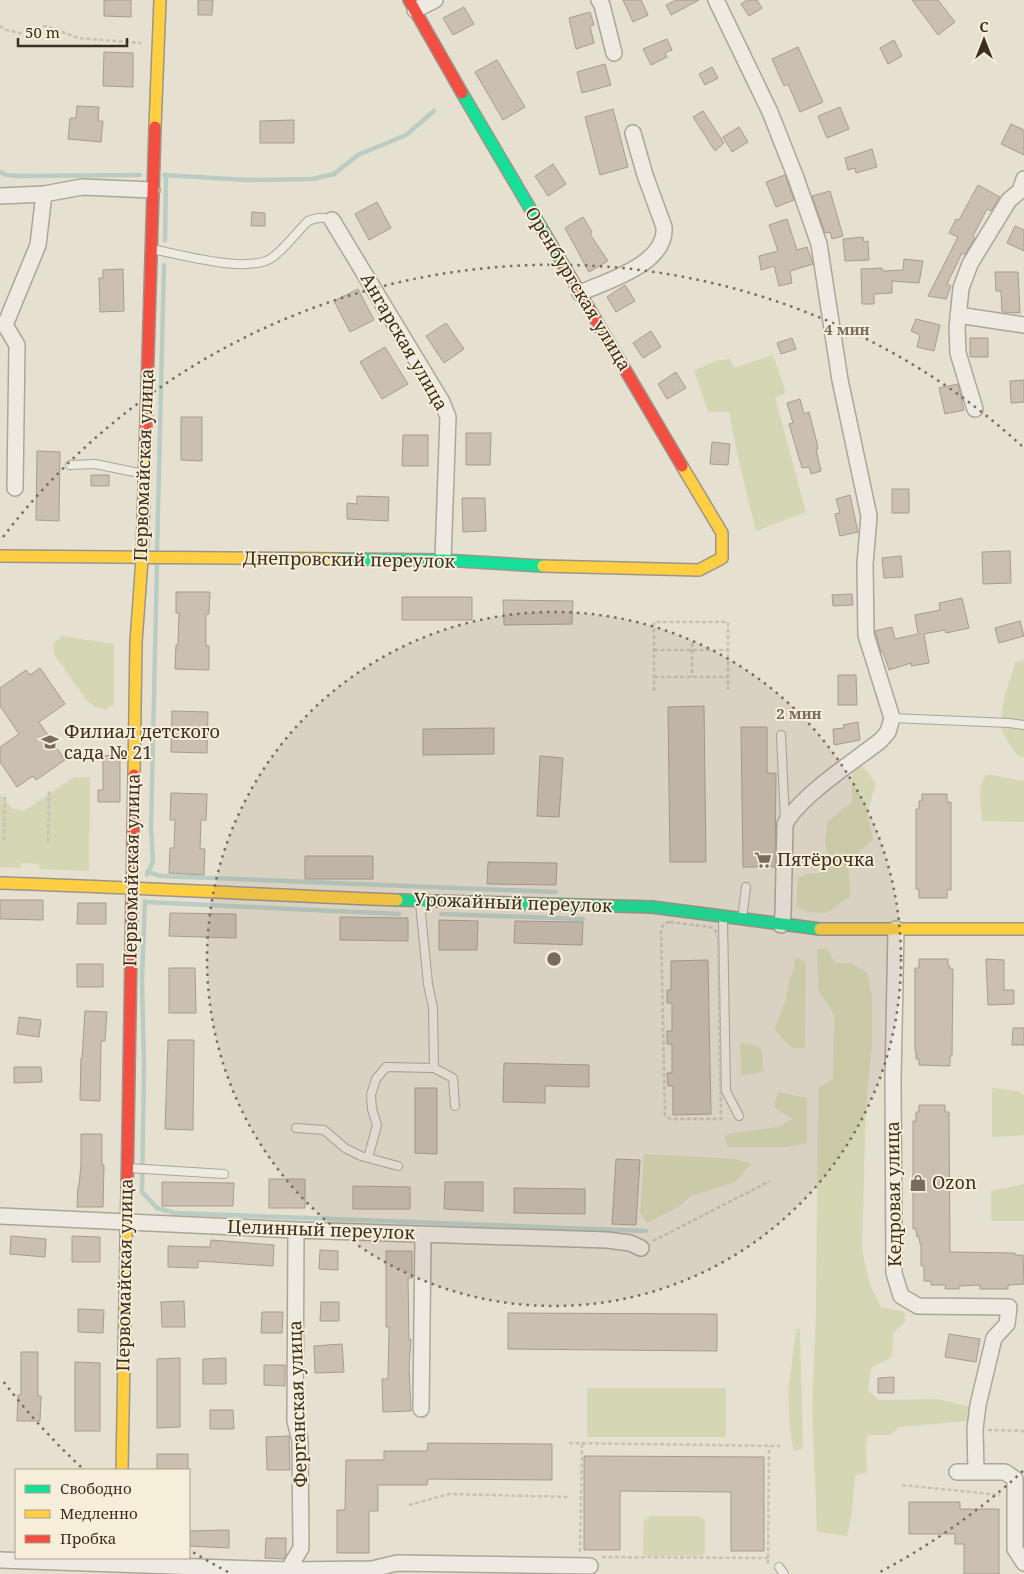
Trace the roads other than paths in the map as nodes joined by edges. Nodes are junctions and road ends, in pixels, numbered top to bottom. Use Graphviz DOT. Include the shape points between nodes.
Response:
graph roads {
  1 [pos="160,0"];
  2 [pos="436,0"];
  3 [pos="599,0"];
  4 [pos="716,0"];
  5 [pos="412,5"];
  6 [pos="614,53"];
  7 [pos="633,133"];
  8 [pos="1023,188"];
  9 [pos="152,190"];
  10 [pos="44,194"];
  11 [pos="0,196"];
  12 [pos="332,220"];
  13 [pos="150,248"];
  14 [pos="580,293"];
  15 [pos="958,315"];
  16 [pos="1024,325"];
  17 [pos="975,409"];
  18 [pos="70,465"];
  19 [pos="144,474"];
  20 [pos="14,488"];
  21 [pos="0,556"];
  22 [pos="142,558"];
  23 [pos="443,560"];
  24 [pos="699,570"];
  25 [pos="892,718"];
  26 [pos="1024,725"];
  27 [pos="781,735"];
  28 [pos="785,824"];
  29 [pos="0,883"];
  30 [pos="132,887"];
  31 [pos="746,887"];
  32 [pos="420,901"];
  33 [pos="723,917"];
  34 [pos="742,919"];
  35 [pos="781,924"];
  36 [pos="896,929"];
  37 [pos="1024,929"];
  38 [pos="434,1068"];
  39 [pos="456,1106"];
  40 [pos="739,1116"];
  41 [pos="296,1128"];
  42 [pos="368,1158"];
  43 [pos="398,1166"];
  44 [pos="127,1168"];
  45 [pos="224,1174"];
  46 [pos="0,1216"];
  47 [pos="127,1223"];
  48 [pos="296,1230"];
  49 [pos="423,1234"];
  50 [pos="641,1248"];
  51 [pos="421,1409"];
  52 [pos="122,1469"];
  53 [pos="976,1471"];
  54 [pos="958,1472"];
  55 [pos="1015,1497"];
  56 [pos="0,1560"];
  57 [pos="590,1563"];
  58 [pos="1024,1563"];
  59 [pos="120,1565"];
  60 [pos="779,1567"];
  61 [pos="288,1572"];
  62 [pos="784,1574"];
  1 -- 9 [label="street, Первомайская улица"];
  2 -- 5 [label="street"];
  3 -- 6 [label="street"];
  4 -- 25 [label="street" via="770,112 819,244 840,380 869,516 865,564 866,635"];
  5 -- 14 [label="street, Оренбургская улица"];
  7 -- 14 [label="street" via="664,235 660,246 645,263"];
  8 -- 15 [label="street" via="1009,200 970,264"];
  9 -- 10 [label="street" via="82,186"];
  9 -- 13 [label="street, Первомайская улица"];
  10 -- 11 [label="street"];
  10 -- 20 [label="street" via="38,245 6,325 17,345"];
  12 -- 13 [label="lane" via="315,217 308,221 272,258 257,263 219,263"];
  12 -- 23 [label="street, Ангарская улица" via="442,402 448,418"];
  13 -- 19 [label="street, Первомайская улица"];
  14 -- 24 [label="street, Оренбургская улица" via="722,533 722,558"];
  15 -- 16 [label="street"];
  15 -- 17 [label="street" via="958,353"];
  18 -- 19 [label="lane" via="95,464"];
  19 -- 22 [label="street, Первомайская улица"];
  21 -- 22 [label="street, Днепровский переулок"];
  22 -- 23 [label="street, Днепровский переулок"];
  22 -- 30 [label="street, Первомайская улица" via="136,642"];
  23 -- 24 [label="street, Днепровский переулок"];
  25 -- 26 [label="lane"];
  25 -- 28 [label="street" via="888,732 880,741 803,802"];
  27 -- 28 [label="lane"];
  28 -- 35 [label="street"];
  29 -- 30 [label="street, Урожайный переулок"];
  30 -- 32 [label="street, Урожайный переулок"];
  30 -- 44 [label="street, Первомайская улица"];
  31 -- 34 [label="lane"];
  32 -- 33 [label="street, Урожайный переулок" via="652,907"];
  32 -- 38 [label="lane" via="433,1008"];
  33 -- 34 [label="street, Урожайный переулок"];
  33 -- 40 [label="lane" via="726,1092"];
  34 -- 35 [label="street, Урожайный переулок"];
  35 -- 36 [label="street, Урожайный переулок" via="812,929"];
  36 -- 37 [label="street, Урожайный переулок"];
  36 -- 53 [label="street, Кедровая улица" via="894,1273 901,1296 918,1306 1009,1308 1007,1324 994,1338 978,1405"];
  38 -- 39 [label="lane" via="453,1078"];
  38 -- 42 [label="lane" via="386,1067 376,1079 370,1095 377,1125"];
  41 -- 42 [label="lane" via="324,1130 345,1148"];
  42 -- 43 [label="lane"];
  44 -- 45 [label="lane"];
  44 -- 47 [label="street, Первомайская улица"];
  46 -- 47 [label="street, Целинный переулок"];
  47 -- 48 [label="street, Целинный переулок"];
  47 -- 52 [label="street, Первомайская улица"];
  48 -- 49 [label="street, Целинный переулок"];
  48 -- 61 [label="street, Ферганская улица" via="295,1421 300,1440 301,1548"];
  49 -- 50 [label="street, Целинный переулок" via="607,1240"];
  49 -- 51 [label="street"];
  53 -- 54 [label="street"];
  53 -- 55 [label="street" via="1005,1472 1015,1479"];
  55 -- 58 [label="street" via="1015,1549"];
  56 -- 59 [label="street"];
  57 -- 61 [label="street" via="398,1563 372,1569"];
  59 -- 61 [label="street"];
  60 -- 62 [label="lane"];
}
